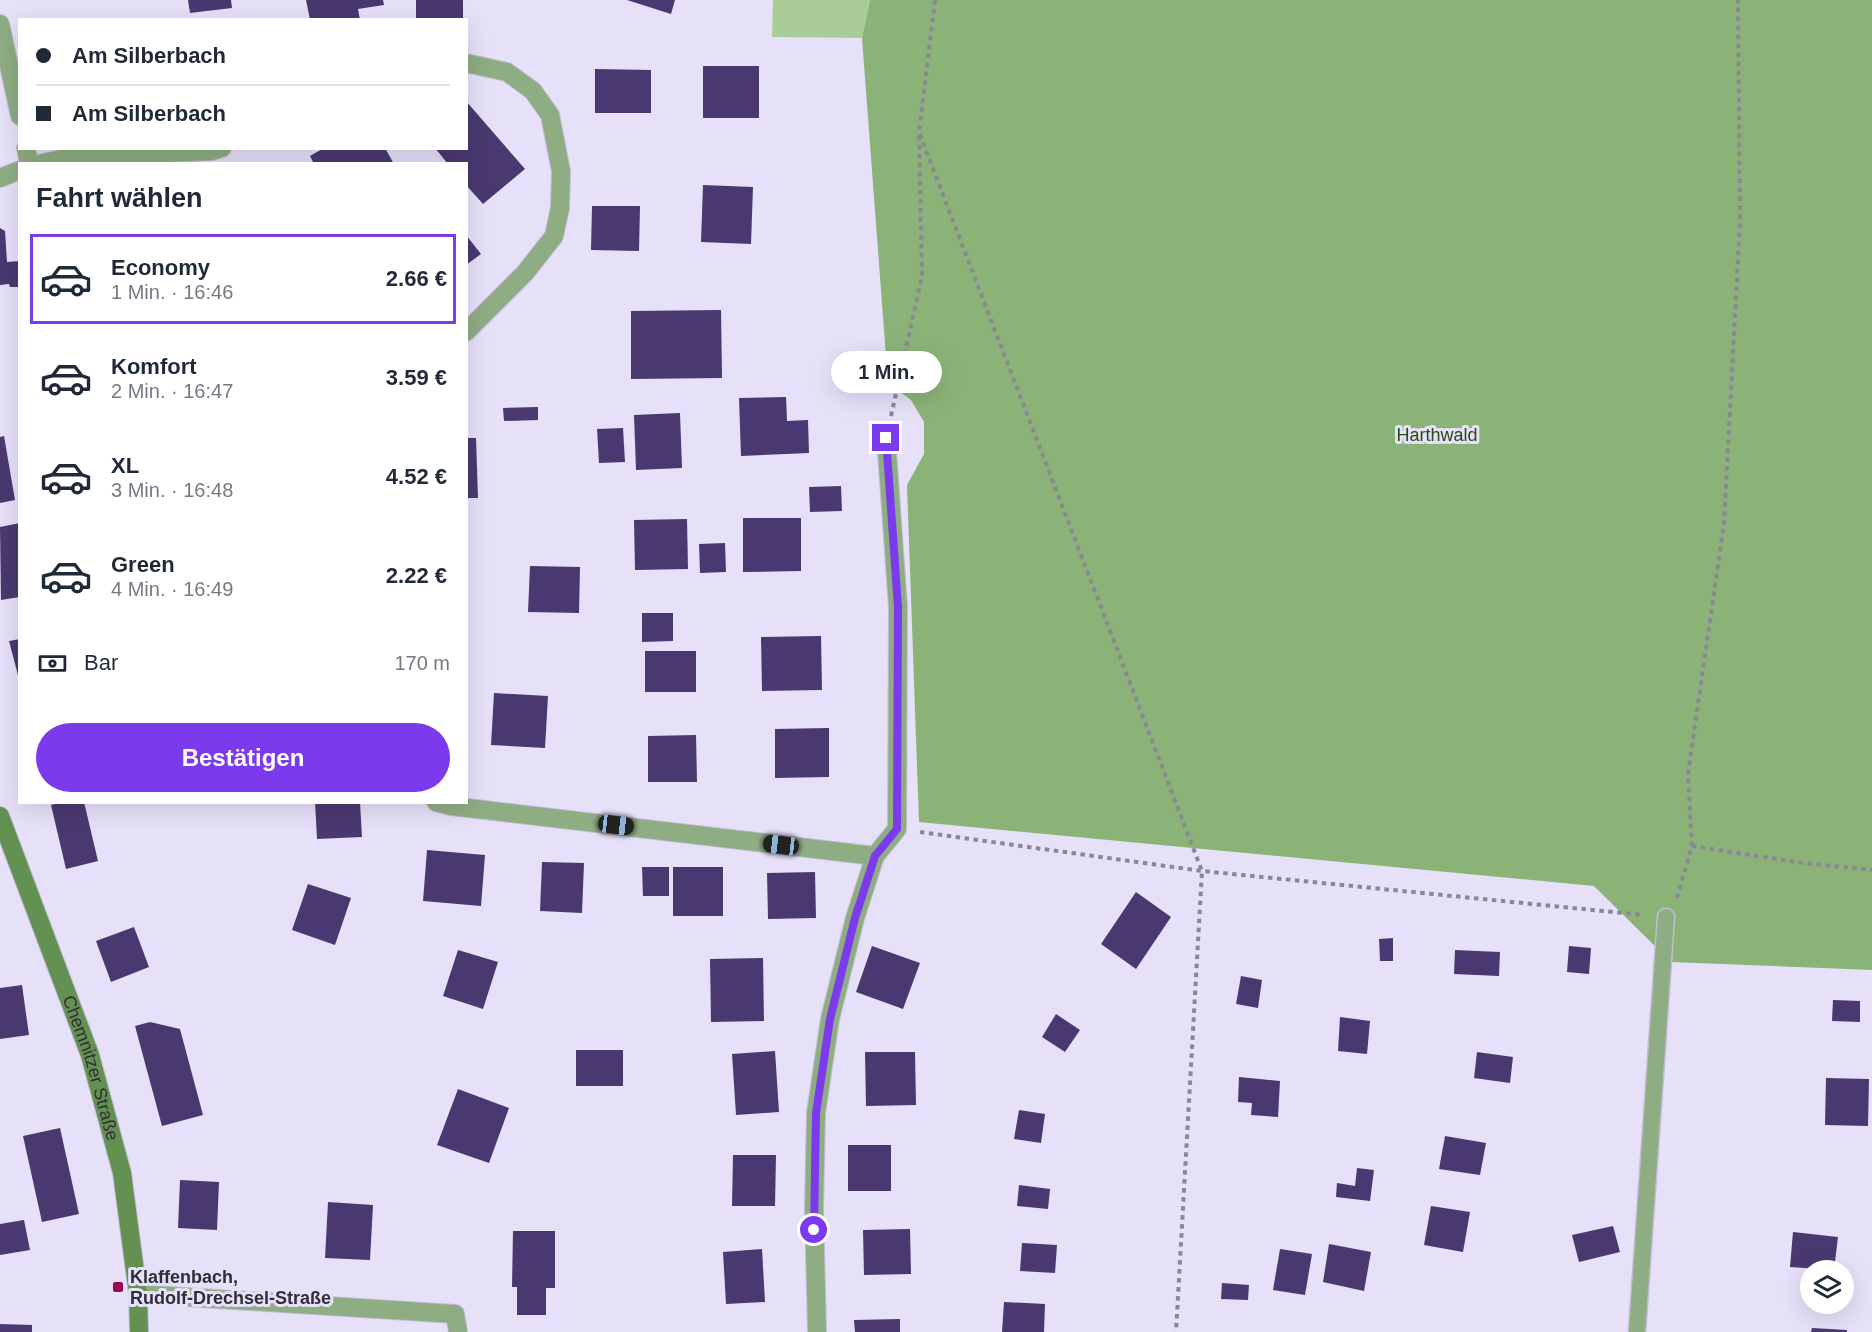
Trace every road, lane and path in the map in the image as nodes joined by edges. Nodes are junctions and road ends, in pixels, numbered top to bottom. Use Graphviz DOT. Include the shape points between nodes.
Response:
graph roads {
  1 [pos="934,0"];
  2 [pos="1738,0"];
  3 [pos="0,24"];
  4 [pos="468,63"];
  5 [pos="18,107"];
  6 [pos="919,132"];
  7 [pos="215,150"];
  8 [pos="49,162"];
  9 [pos="18,171"];
  10 [pos="0,178"];
  11 [pos="468,330"];
  12 [pos="886,438"];
  13 [pos="444,804"];
  14 [pos="0,816"];
  15 [pos="897,829"];
  16 [pos="1692,846"];
  17 [pos="875,856"];
  18 [pos="1872,870"];
  19 [pos="1202,871"];
  20 [pos="1666,917"];
  21 [pos="138,1294"];
  22 [pos="139,1332"];
  23 [pos="458,1332"];
  24 [pos="817,1332"];
  25 [pos="1176,1332"];
  26 [pos="1637,1332"];
  1 -- 6 [label="path"];
  2 -- 16 [label="path" via="1740,222 1724,523 1688,774"];
  3 -- 5 [label="street"];
  4 -- 11 [label="street" via="507,72 533,91 550,115 561,171 554,236 525,273"];
  6 -- 12 [label="path" via="922,276"];
  6 -- 19 [label="path"];
  7 -- 8 [label="street"];
  9 -- 10 [label="street"];
  12 -- 15 [label="street" via="898,607"];
  13 -- 17 [label="street"];
  14 -- 21 [label="street, Chemnitzer Straße" via="90,1055 122,1173"];
  15 -- 17 [label="street"];
  15 -- 19 [label="path"];
  16 -- 18 [label="path"];
  16 -- 20 [label="path" via="1674,909"];
  17 -- 24 [label="street" via="830,1019 816,1113"];
  19 -- 20 [label="path"];
  19 -- 25 [label="path"];
  20 -- 26 [label="lane"];
  21 -- 22 [label="street, Chemnitzer Straße"];
  21 -- 23 [label="street" via="455,1314"];
}
